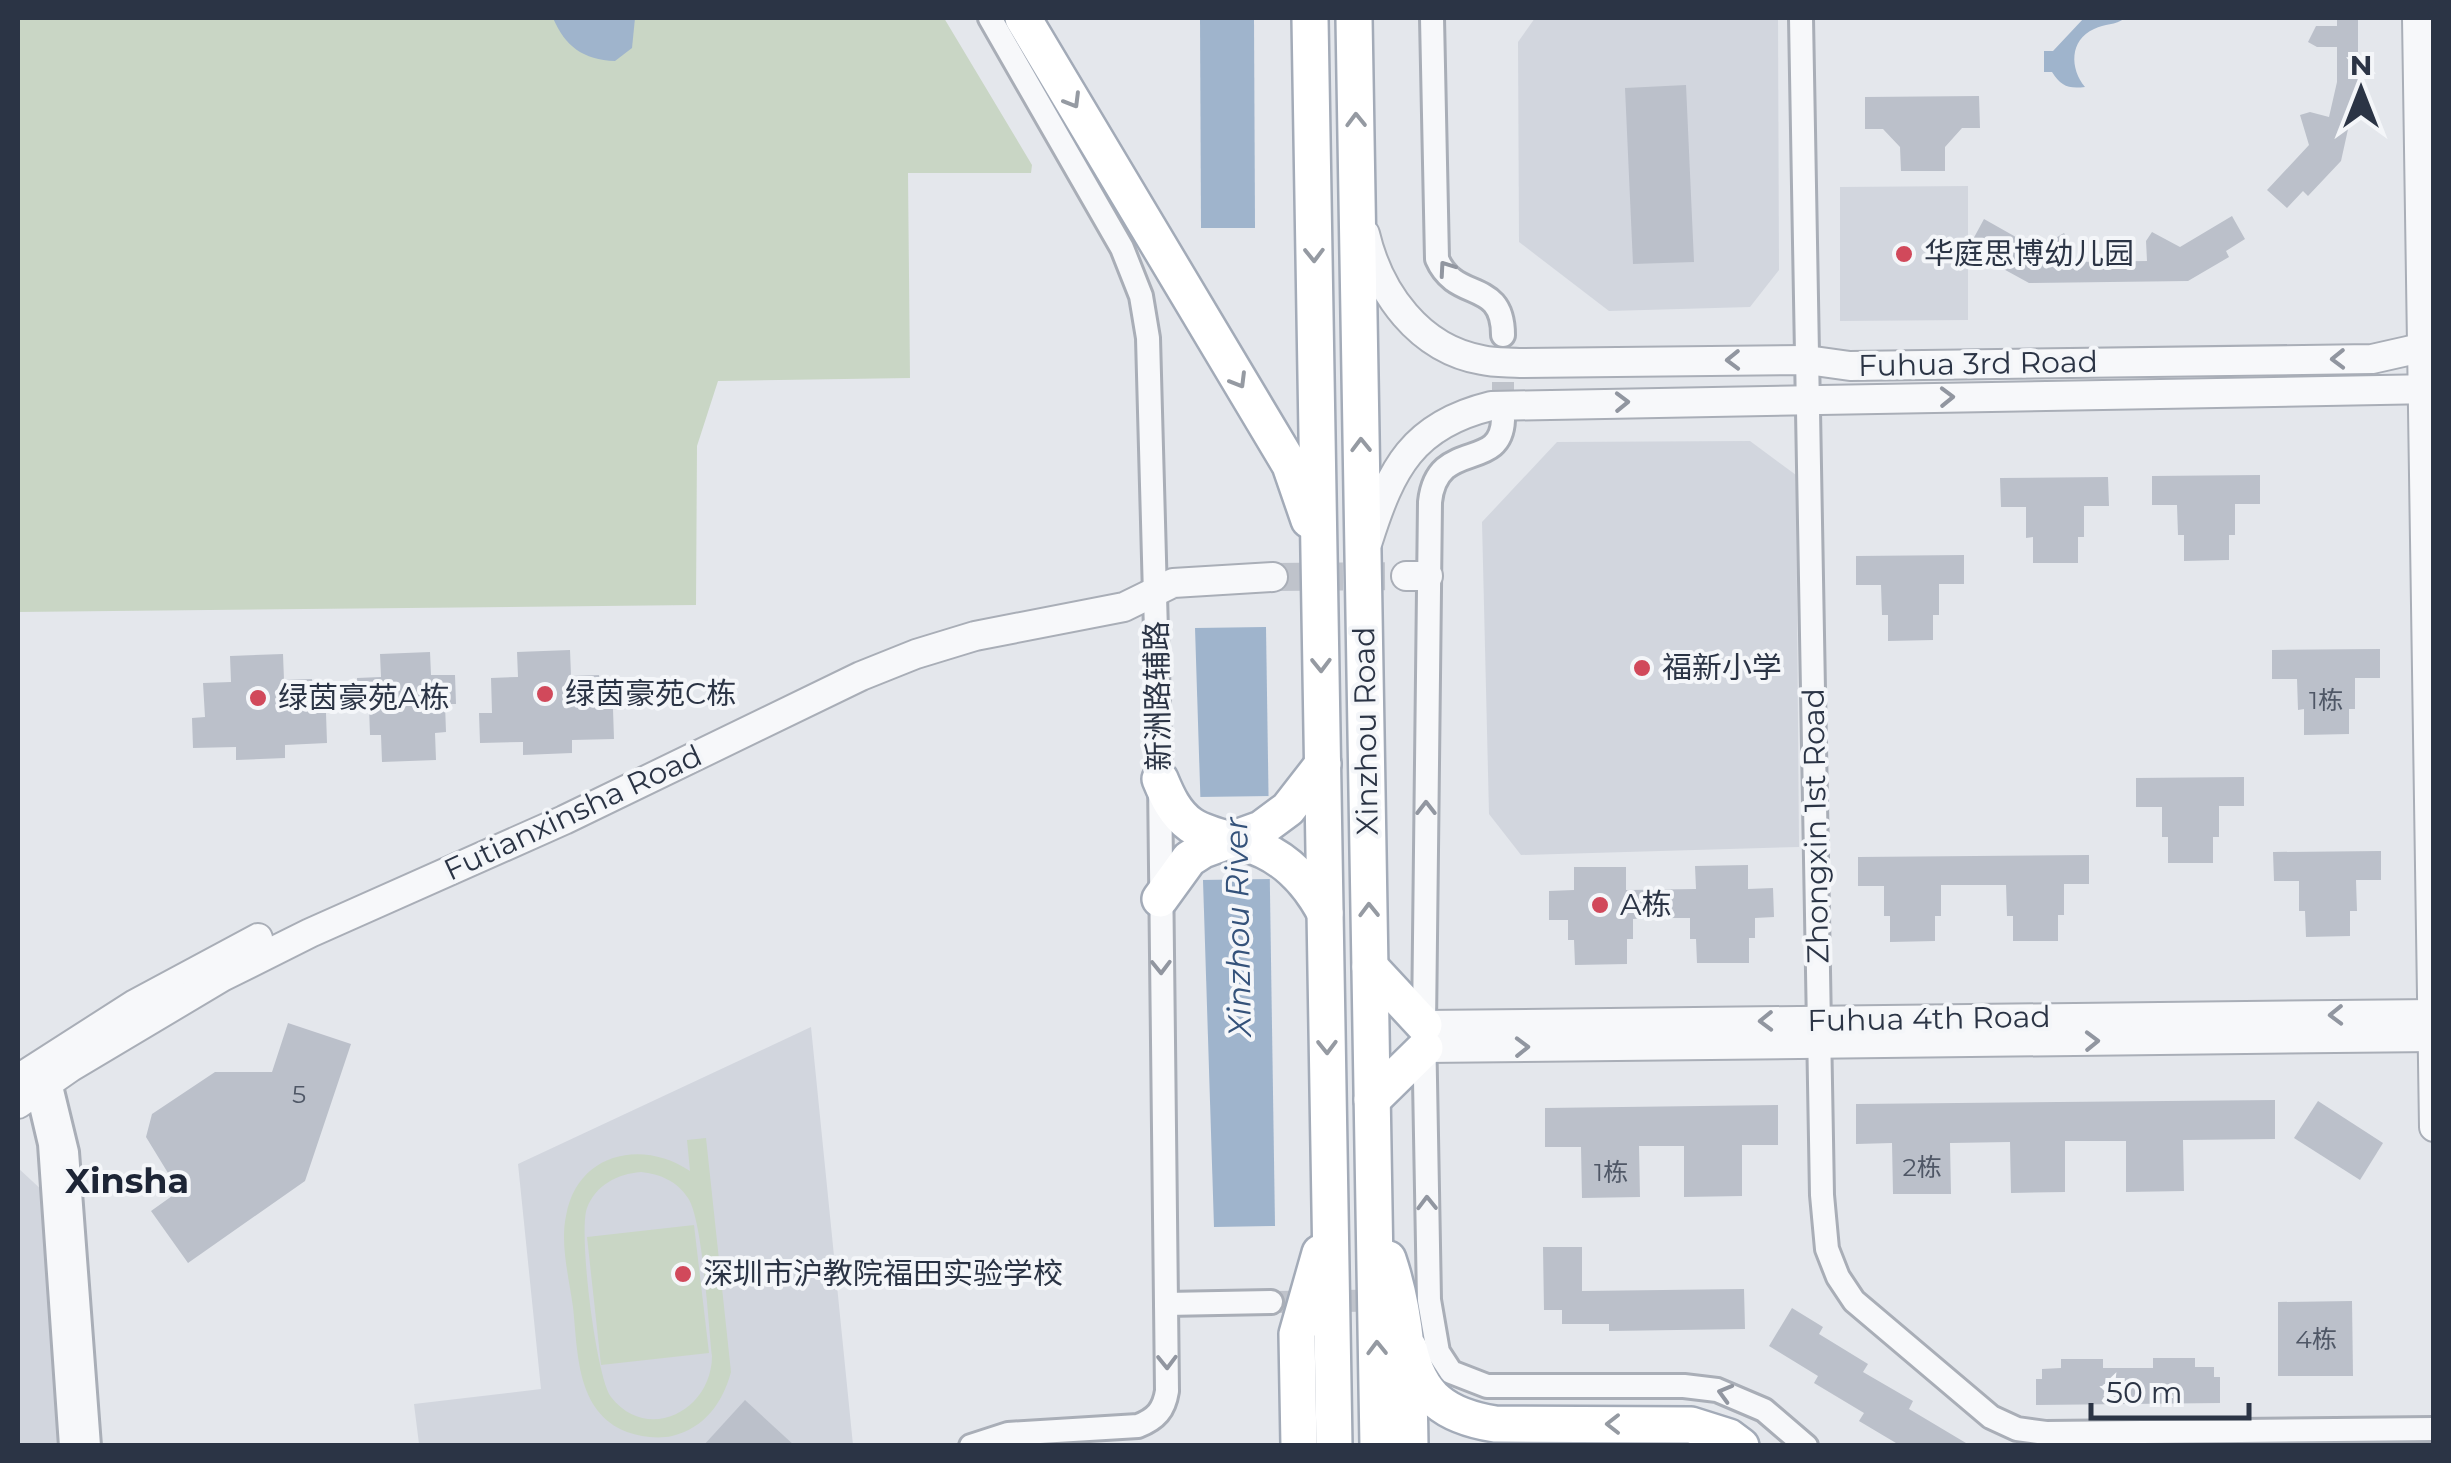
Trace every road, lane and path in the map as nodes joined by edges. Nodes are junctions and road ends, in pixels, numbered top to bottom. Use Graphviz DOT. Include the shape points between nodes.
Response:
graph roads {
  1 [pos="990,18"];
  2 [pos="1023,18"];
  3 [pos="1299,18"];
  4 [pos="1310,18"];
  5 [pos="1432,18"];
  6 [pos="1800,18"];
  7 [pos="2418,18"];
  8 [pos="1358,28"];
  9 [pos="1311,53"];
  10 [pos="1357,204"];
  11 [pos="1504,335"];
  12 [pos="2428,345"];
  13 [pos="1807,360"];
  14 [pos="2428,389"];
  15 [pos="1808,400"];
  16 [pos="1514,412"];
  17 [pos="1363,557"];
  18 [pos="1320,568"];
  19 [pos="1274,577"];
  20 [pos="1156,590"];
  21 [pos="1323,764"];
  22 [pos="1160,779"];
  23 [pos="1273,838"];
  24 [pos="1189,841"];
  25 [pos="1160,899"];
  26 [pos="1325,914"];
  27 [pos="1370,967"];
  28 [pos="2433,1026"];
  29 [pos="1820,1032"];
  30 [pos="1424,1036"];
  31 [pos="31,1085"];
  32 [pos="1372,1100"];
  33 [pos="2434,1127"];
  34 [pos="1374,1218"];
  35 [pos="1330,1219"];
  36 [pos="1271,1302"];
  37 [pos="1166,1304"];
  38 [pos="1409,1348"];
  39 [pos="1298,1404"];
  40 [pos="2434,1429"];
  41 [pos="71,1446"];
  42 [pos="89,1446"];
  43 [pos="972,1446"];
  44 [pos="1272,1446"];
  45 [pos="1300,1446"];
  46 [pos="1334,1446"];
  47 [pos="1378,1446"];
  48 [pos="1410,1446"];
  49 [pos="1741,1446"];
  50 [pos="1806,1446"];
  1 -- 20 [label="street, 新洲路辅路" via="1112,227 1141,296 1150,361"];
  2 -- 18 [label="main road, one-way" via="1290,465"];
  3 -- 9 [label="main road"];
  4 -- 9 [label="main road, Xinzhou Road"];
  11 -- 5 [label="street, one-way" via="1496,303 1447,275 1435,250"];
  6 -- 13 [label="street, Zhongxin 1st Road"];
  7 -- 12 [label="street"];
  10 -- 8 [label="main road, Xinzhou Road, one-way"];
  9 -- 18 [label="main road, Xinzhou Road, one-way"];
  13 -- 10 [label="street, Fuhua 3rd Road, one-way" via="1521,363 1454,352 1404,316 1368,249"];
  17 -- 10 [label="main road, Xinzhou Road, one-way"];
  12 -- 13 [label="street, Fuhua 3rd Road, one-way" via="2372,358 1850,366"];
  12 -- 14 [label="street"];
  13 -- 15 [label="street, Zhongxin 1st Road"];
  15 -- 14 [label="street, Fuhua 3rd Road, one-way"];
  14 -- 28 [label="street"];
  16 -- 15 [label="street, Fuhua 3rd Road, one-way"];
  15 -- 29 [label="street, Zhongxin 1st Road"];
  16 -- 17 [label="street, Fuhua 3rd Road" via="1491,406 1459,414 1415,445 1388,486"];
  30 -- 16 [label="street, one-way" via="1417,576 1434,482 1454,461 1488,451"];
  27 -- 17 [label="main road, Xinzhou Road, one-way"];
  18 -- 21 [label="main road, Xinzhou Road, one-way"];
  19 -- 20 [label="street, Futianxinsha Road" via="1191,580"];
  20 -- 22 [label="street, 新洲路辅路"];
  20 -- 31 [label="street, Futianxinsha Road" via="1124,589 986,616 852,662 248,943 135,1004"];
  21 -- 23 [label="main road"];
  21 -- 26 [label="main road, Xinzhou Road"];
  22 -- 24 [label="main road"];
  22 -- 25 [label="street, 新洲路辅路"];
  23 -- 24 [label="main road"];
  23 -- 26 [label="main road"];
  24 -- 25 [label="main road"];
  25 -- 37 [label="street, 新洲路辅路, one-way"];
  26 -- 35 [label="main road, Xinzhou Road, one-way"];
  27 -- 30 [label="main road"];
  27 -- 32 [label="main road, Xinzhou Road"];
  28 -- 29 [label="street, Fuhua 4th Road"];
  28 -- 33 [label="street"];
  29 -- 30 [label="street, Fuhua 4th Road"];
  29 -- 40 [label="street, Zhongxin 1st Road" via="1824,1235 1838,1278 1866,1313 1991,1417 2046,1433"];
  30 -- 32 [label="main road"];
  50 -- 30 [label="street, one-way" via="1764,1410 1717,1390 1504,1388 1450,1372 1423,1300"];
  31 -- 41 [label="street" via="50,1144"];
  31 -- 42 [label="street" via="67,1152"];
  32 -- 34 [label="main road, Xinzhou Road"];
  34 -- 38 [label="main road"];
  47 -- 34 [label="main road, Xinzhou Road, one-way"];
  35 -- 39 [label="main road" via="1297,1334"];
  35 -- 46 [label="main road, Xinzhou Road"];
  36 -- 37 [label="street"];
  37 -- 43 [label="street, 新洲路辅路, one-way" via="1167,1390 1159,1413 1138,1426 1008,1434"];
  38 -- 48 [label="main road"];
  49 -- 38 [label="main road, one-way" via="1691,1425 1470,1420 1430,1395 1416,1376"];
  39 -- 44 [label="main road"];
  39 -- 45 [label="main road"];
}
